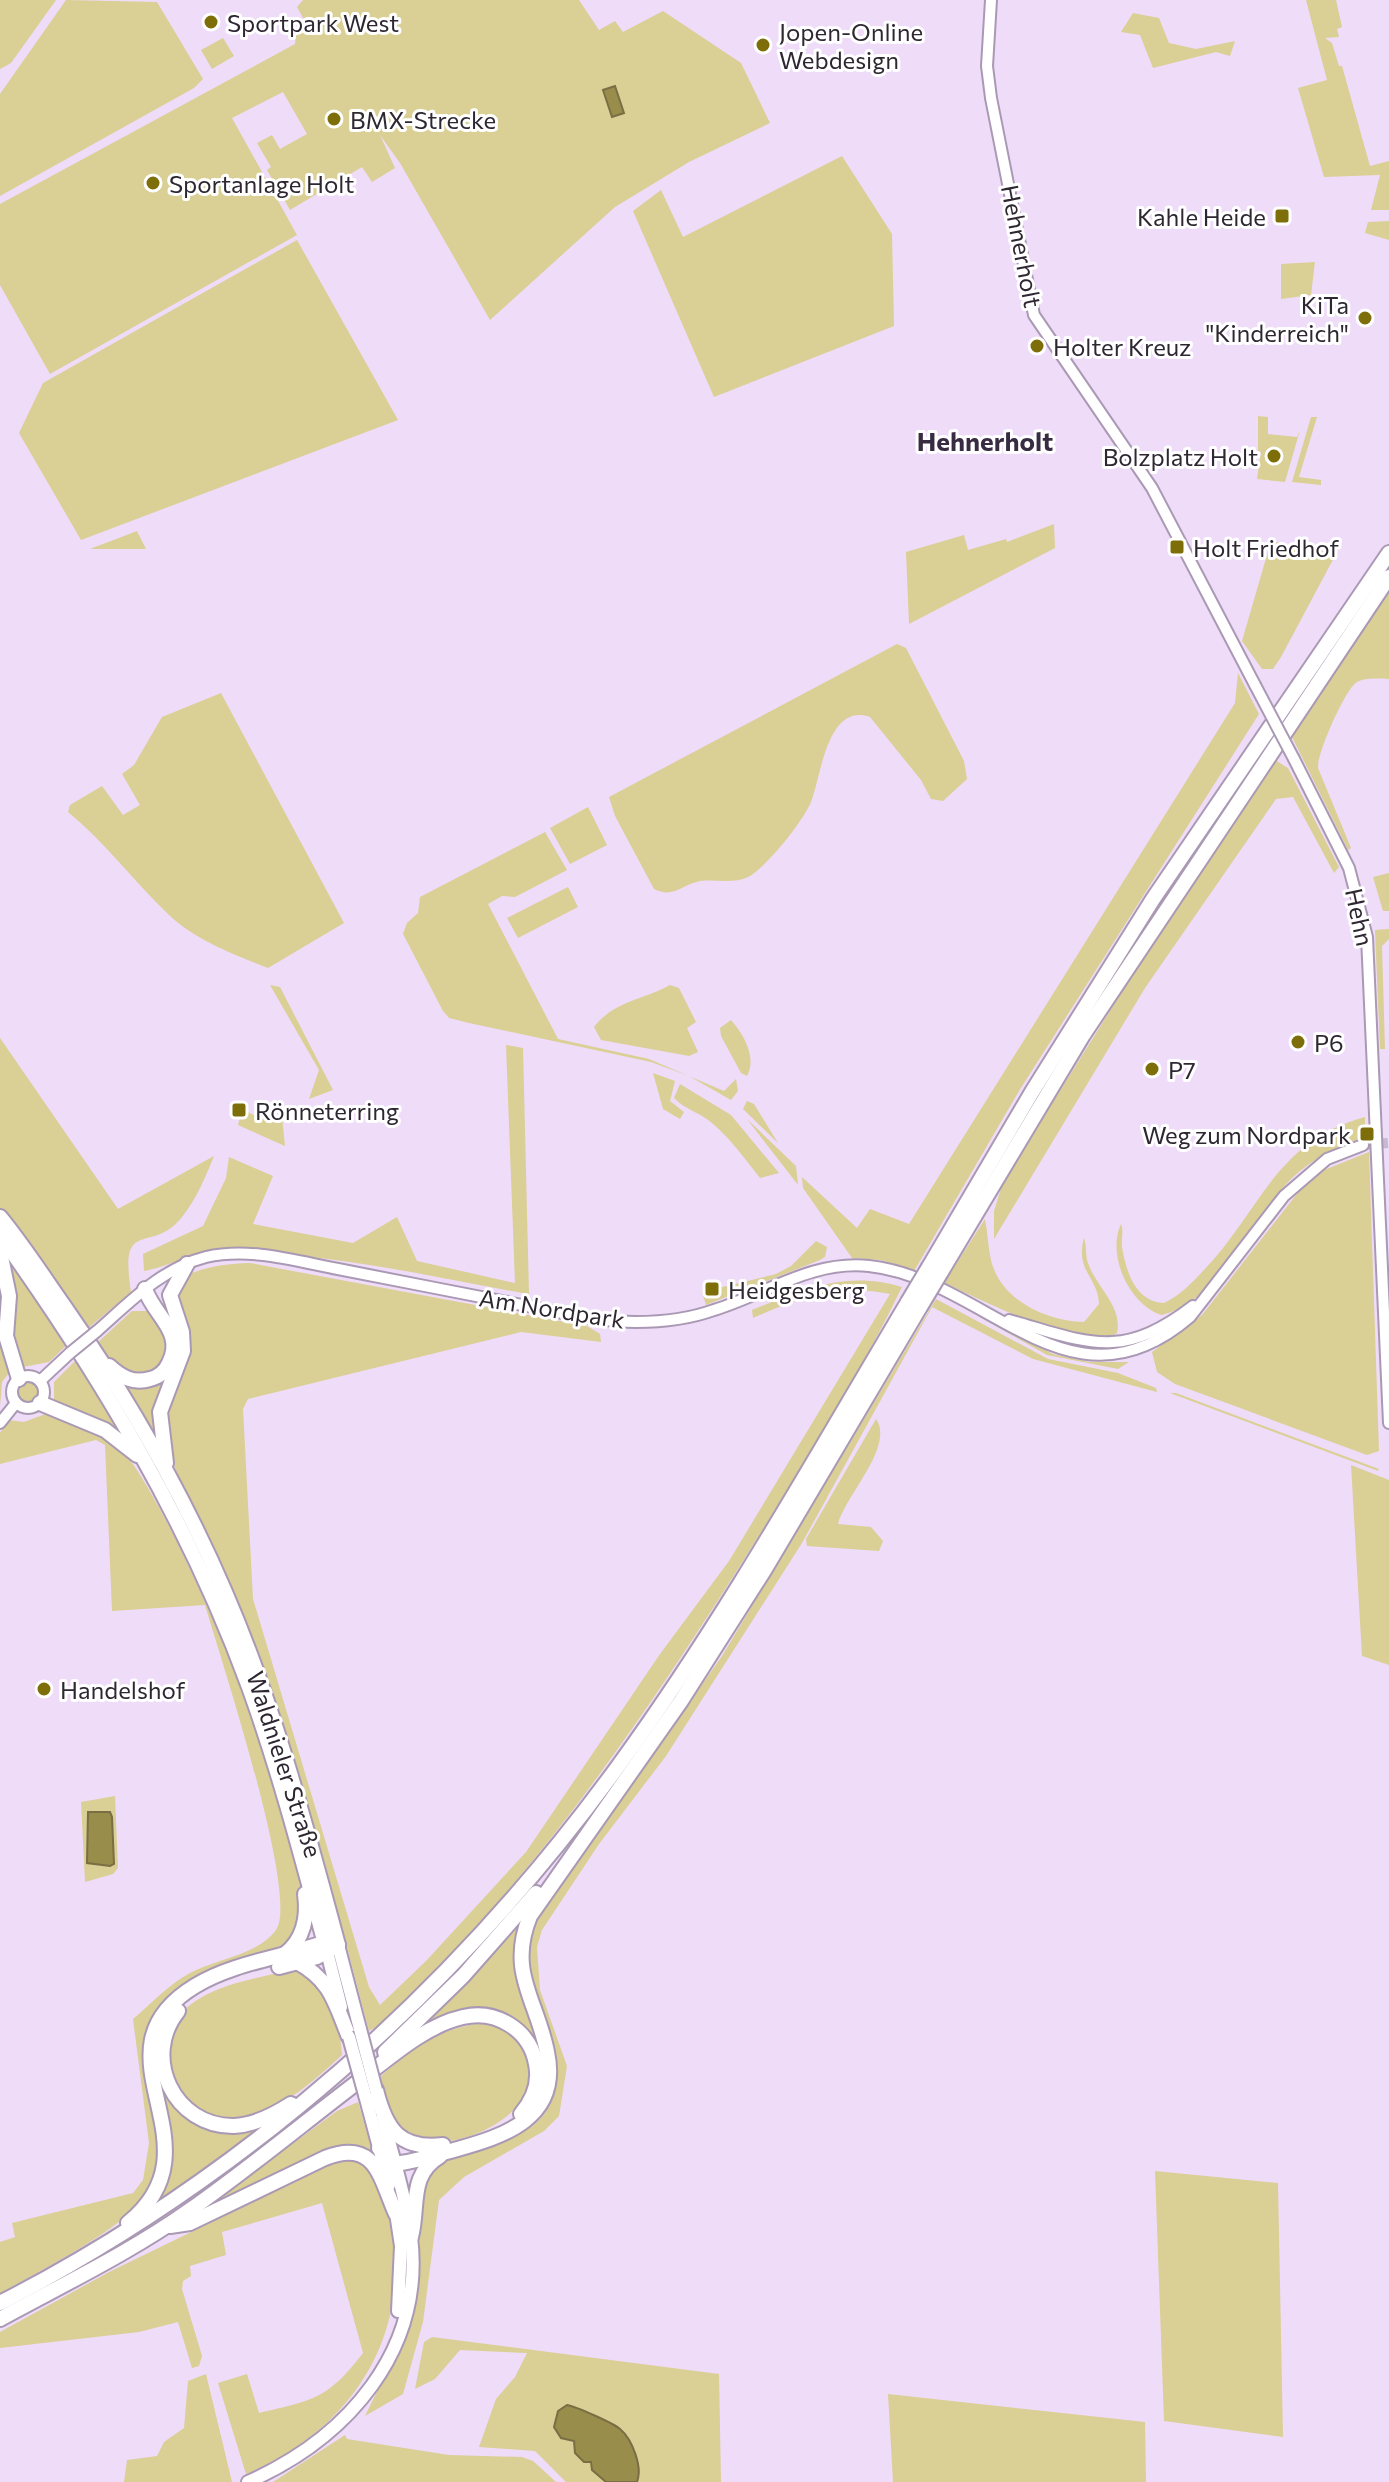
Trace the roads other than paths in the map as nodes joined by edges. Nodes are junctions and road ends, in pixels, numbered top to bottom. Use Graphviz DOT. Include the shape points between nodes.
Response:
graph roads {
  1 [pos="991,0"];
  2 [pos="1389,553"];
  3 [pos="1389,577"];
  4 [pos="1294,759"];
  5 [pos="1363,1145"];
  6 [pos="0,1217"];
  7 [pos="0,1235"];
  8 [pos="0,1252"];
  9 [pos="187,1264"];
  10 [pos="935,1269"];
  11 [pos="145,1289"];
  12 [pos="914,1304"];
  13 [pos="178,1324"];
  14 [pos="95,1352"];
  15 [pos="19,1379"];
  16 [pos="40,1381"];
  17 [pos="16,1403"];
  18 [pos="40,1403"];
  19 [pos="0,1423"];
  20 [pos="1389,1423"];
  21 [pos="167,1486"];
  22 [pos="575,1847"];
  23 [pos="301,1857"];
  24 [pos="330,1947"];
  25 [pos="281,1957"];
  26 [pos="297,1962"];
  27 [pos="355,2033"];
  28 [pos="350,2067"];
  29 [pos="373,2095"];
  30 [pos="337,2098"];
  31 [pos="379,2148"];
  32 [pos="446,2152"];
  33 [pos="394,2164"];
  34 [pos="396,2214"];
  35 [pos="165,2227"];
  36 [pos="411,2237"];
  37 [pos="77,2262"];
  38 [pos="0,2303"];
  39 [pos="0,2319"];
  40 [pos="384,2364"];
  41 [pos="248,2482"];
  1 -- 4 [label="street, Hehnerholt, bridge" via="991,98 1034,315 1152,488"];
  2 -- 10 [label="highway" via="1153,899 1032,1092"];
  3 -- 10 [label="highway" via="1083,1035"];
  4 -- 20 [label="street, Hehn" via="1349,868 1367,937"];
  5 -- 9 [label="street, Am Nordpark" via="1327,1159 1295,1185 1207,1296 1154,1330 1103,1343 1073,1341 1000,1318 903,1272 850,1265 804,1274 696,1316 634,1322 277,1257 225,1254"];
  6 -- 14 [label="highway, Waldnieler Straße"];
  7 -- 21 [label="highway, Waldnieler Straße"];
  8 -- 15 [label="highway" via="9,1296 6,1336"];
  9 -- 11 [label="street, Am Nordpark"];
  9 -- 13 [label="highway" via="170,1295"];
  10 -- 12 [label="highway, bridge"];
  11 -- 13 [label="highway"];
  11 -- 14 [label="highway" via="174,1337 165,1371 145,1381 132,1380"];
  11 -- 16 [label="street, bridge"];
  12 -- 22 [label="highway" via="757,1583 681,1701"];
  12 -- 28 [label="highway" via="620,1765 489,1928"];
  13 -- 21 [label="highway" via="183,1351 163,1401 160,1425"];
  14 -- 21 [label="highway, Waldnieler Straße"];
  15 -- 16 [label="street"];
  15 -- 17 [label="street" via="13,1388"];
  16 -- 18 [label="street"];
  17 -- 18 [label="street" via="25,1408"];
  17 -- 19 [label="street"];
  18 -- 21 [label="highway" via="124,1442"];
  21 -- 23 [label="highway, Waldnieler Straße" via="249,1688"];
  21 -- 24 [label="highway, Waldnieler Straße" via="225,1591 262,1686 309,1834"];
  22 -- 30 [label="highway" via="463,1976"];
  22 -- 32 [label="highway" via="530,1916 521,1942 525,1989 548,2054 544,2096 516,2129"];
  23 -- 24 [label="highway, Waldnieler Straße"];
  23 -- 25 [label="highway" via="305,1919 297,1941"];
  24 -- 25 [label="highway"];
  24 -- 26 [label="highway"];
  24 -- 27 [label="main road, Waldnieler Straße"];
  25 -- 37 [label="highway" via="196,1986 159,2023 150,2063 166,2149 161,2186 141,2212"];
  26 -- 27 [label="highway" via="325,1982"];
  26 -- 28 [label="highway" via="211,1986 182,2006 163,2043 168,2085 195,2115 234,2126 289,2106"];
  27 -- 28 [label="main road, Waldnieler Straße, bridge"];
  27 -- 29 [label="main road, Waldnieler Straße, bridge" via="367,2055"];
  28 -- 29 [label="main road, Waldnieler Straße, bridge"];
  28 -- 37 [label="highway" via="159,2212"];
  29 -- 30 [label="highway" via="405,2141 420,2147 444,2145 496,2131 521,2114 535,2089 536,2059 522,2034 510,2025 486,2016 462,2017 399,2050"];
  29 -- 31 [label="main road, Waldnieler Straße"];
  29 -- 33 [label="main road, Waldnieler Straße"];
  30 -- 35 [label="highway"];
  31 -- 33 [label="highway"];
  31 -- 34 [label="main road, Waldnieler Straße"];
  32 -- 33 [label="highway"];
  32 -- 36 [label="highway" via="431,2161 416,2186"];
  33 -- 36 [label="main road, Waldnieler Straße"];
  34 -- 35 [label="highway" via="375,2164 343,2152 190,2223"];
  34 -- 40 [label="main road, Waldnieler Straße" via="401,2300"];
  35 -- 39 [label="highway"];
  36 -- 40 [label="main road, Waldnieler Straße" via="409,2301"];
  37 -- 38 [label="highway"];
  40 -- 41 [label="main road, Waldnieler Straße" via="355,2408 320,2443"];
}
